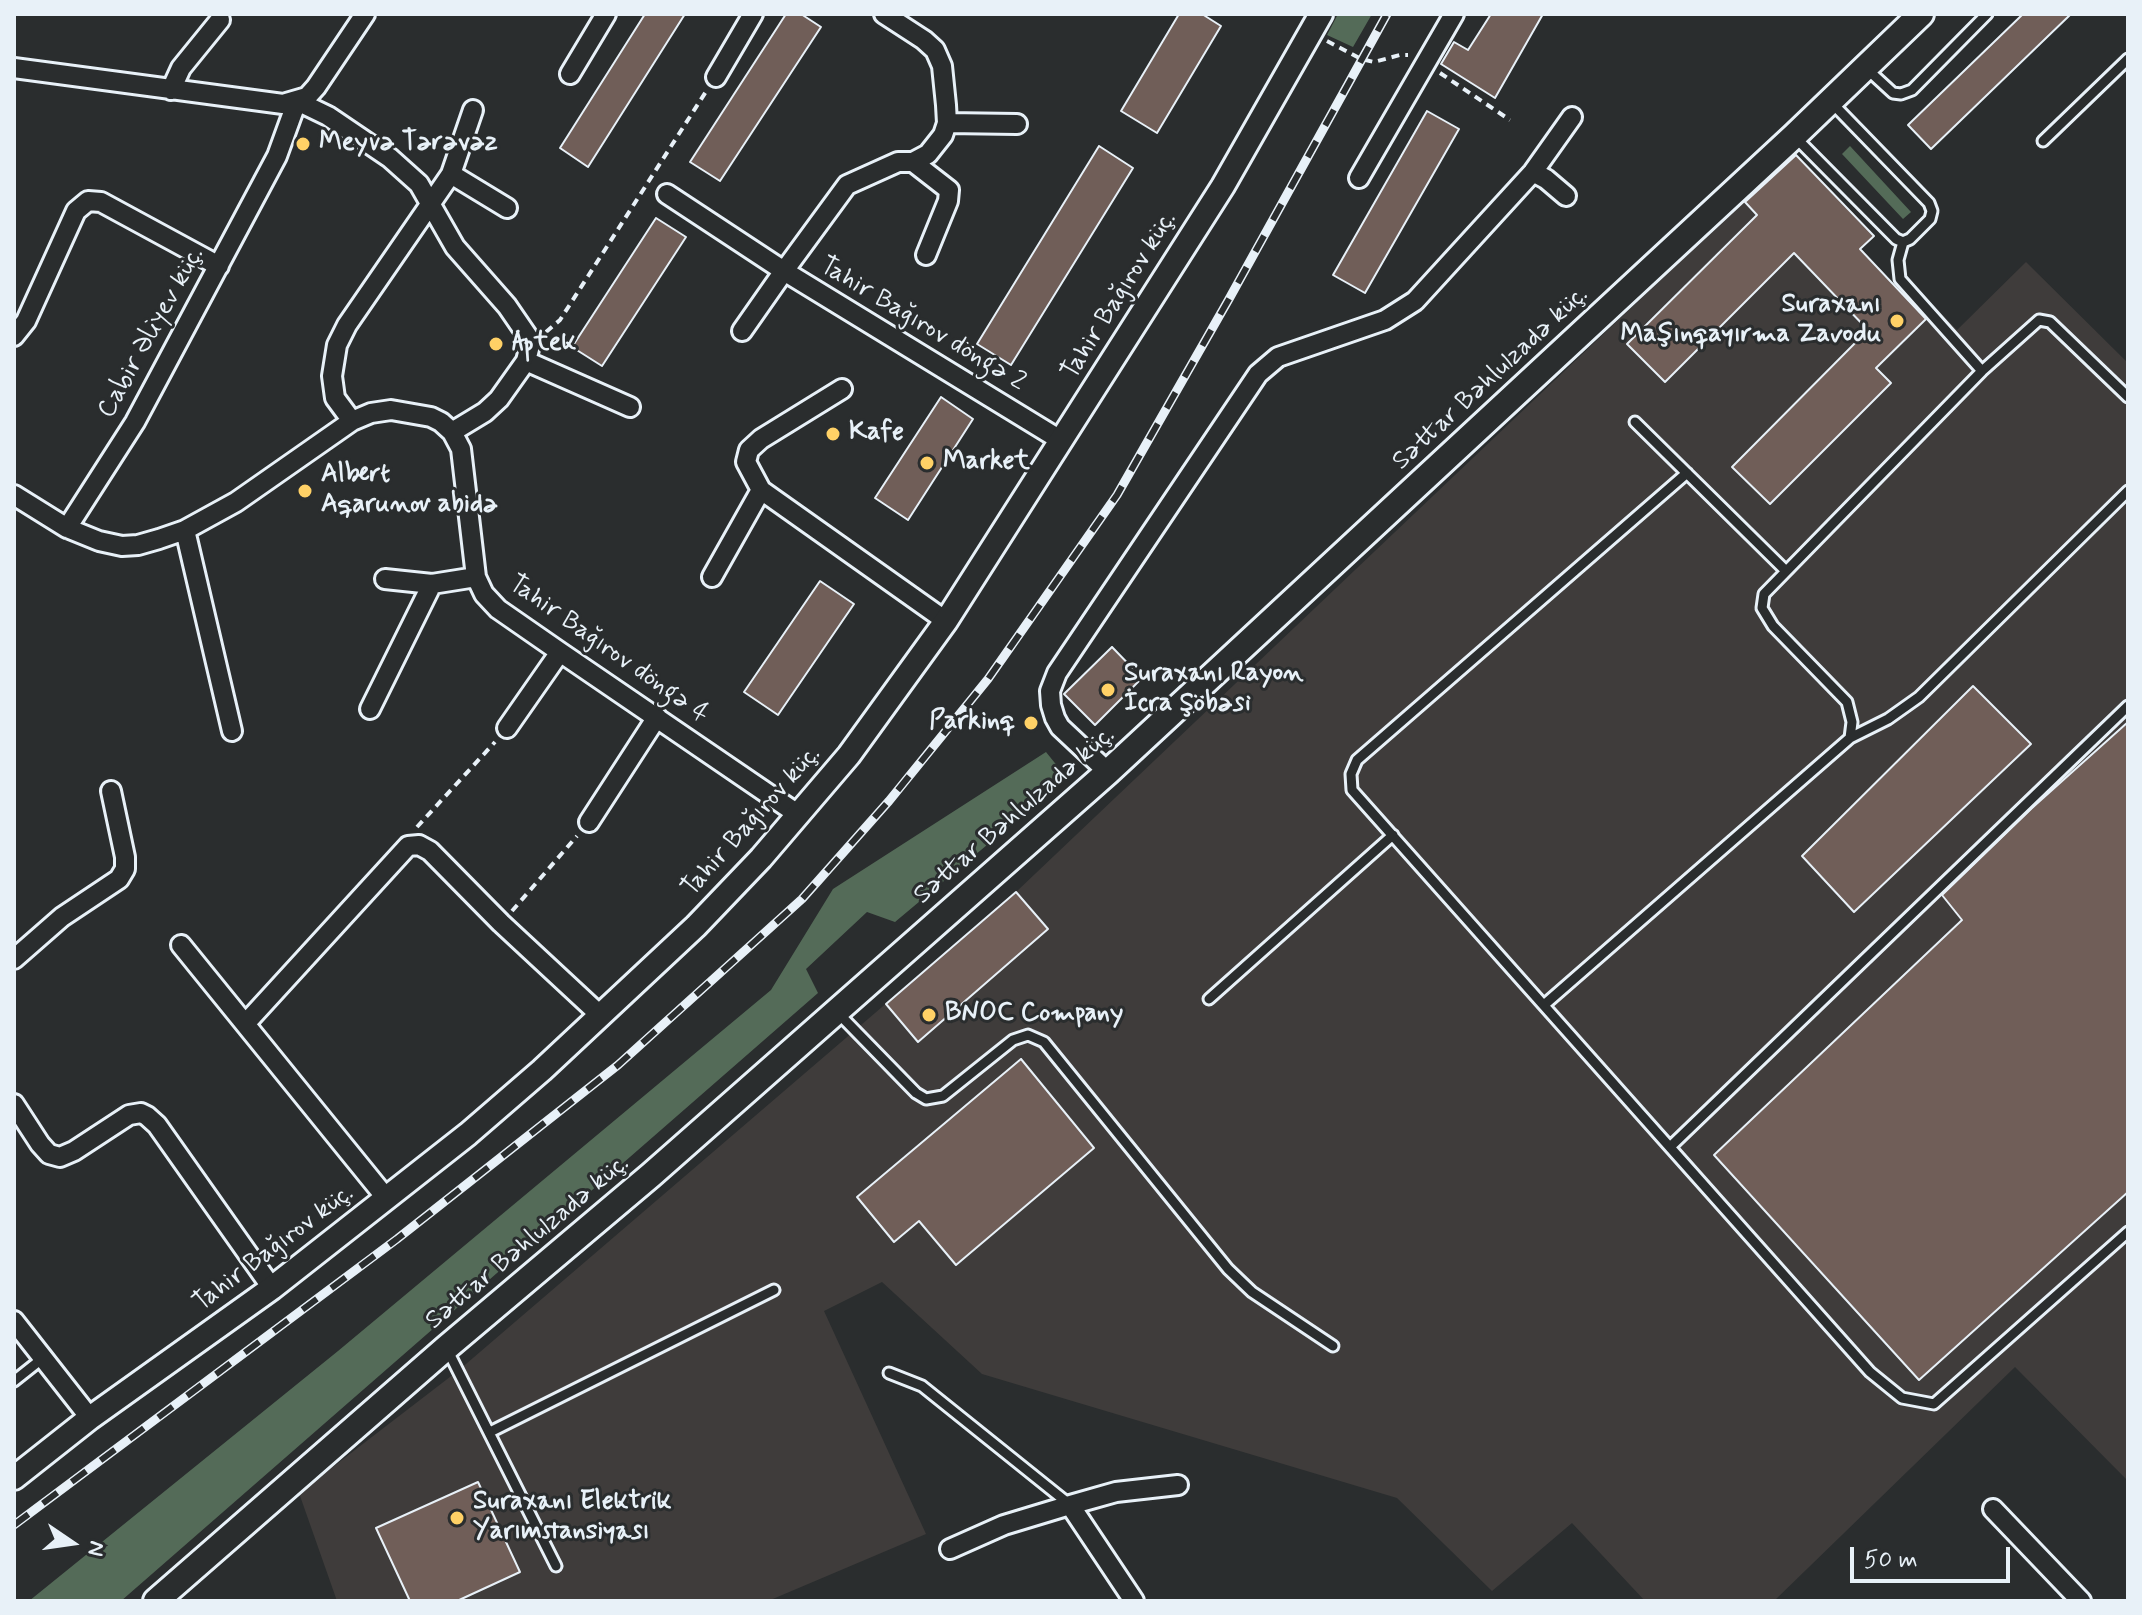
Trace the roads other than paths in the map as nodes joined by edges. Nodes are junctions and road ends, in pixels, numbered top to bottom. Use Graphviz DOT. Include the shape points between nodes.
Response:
graph roads {
  1 [pos="365,14"];
  2 [pos="606,14"];
  3 [pos="753,14"];
  4 [pos="884,14"];
  5 [pos="1321,14"];
  6 [pos="1454,14"];
  7 [pos="1921,14"];
  8 [pos="1987,14"];
  9 [pos="220,20"];
  10 [pos="2128,59"];
  11 [pos="14,68"];
  12 [pos="1865,68"];
  13 [pos="570,74"];
  14 [pos="716,77"];
  15 [pos="171,90"];
  16 [pos="297,101"];
  17 [pos="1830,101"];
  18 [pos="473,110"];
  19 [pos="1572,117"];
  20 [pos="947,123"];
  21 [pos="1017,124"];
  22 [pos="1794,136"];
  23 [pos="2043,141"];
  24 [pos="913,162"];
  25 [pos="1533,172"];
  26 [pos="451,174"];
  27 [pos="1359,178"];
  28 [pos="667,194"];
  29 [pos="1566,196"];
  30 [pos="433,204"];
  31 [pos="507,208"];
  32 [pos="1903,242"];
  33 [pos="926,255"];
  34 [pos="219,266"];
  35 [pos="784,271"];
  36 [pos="742,331"];
  37 [pos="14,336"];
  38 [pos="526,361"];
  39 [pos="1982,371"];
  40 [pos="842,389"];
  41 [pos="2128,397"];
  42 [pos="630,407"];
  43 [pos="352,421"];
  44 [pos="1635,422"];
  45 [pos="452,432"];
  46 [pos="1062,441"];
  47 [pos="1687,473"];
  48 [pos="761,490"];
  49 [pos="2128,491"];
  50 [pos="14,495"];
  51 [pos="67,528"];
  52 [pos="185,530"];
  53 [pos="1786,571"];
  54 [pos="476,577"];
  55 [pos="712,577"];
  56 [pos="385,579"];
  57 [pos="432,584"];
  58 [pos="946,621"];
  59 [pos="560,652"];
  60 [pos="2128,706"];
  61 [pos="370,709"];
  62 [pos="657,717"];
  63 [pos="507,728"];
  64 [pos="232,731"];
  65 [pos="1850,738"];
  66 [pos="1108,772"];
  67 [pos="111,791"];
  68 [pos="799,815"];
  69 [pos="589,822"];
  70 [pos="1393,835"];
  71 [pos="181,945"];
  72 [pos="14,959"];
  73 [pos="1209,999"];
  74 [pos="1544,1005"];
  75 [pos="836,1010"];
  76 [pos="600,1015"];
  77 [pos="246,1023"];
  78 [pos="14,1104"];
  79 [pos="1670,1147"];
  80 [pos="387,1199"];
  81 [pos="2128,1232"];
  82 [pos="272,1288"];
  83 [pos="774,1290"];
  84 [pos="14,1321"];
  85 [pos="1333,1346"];
  86 [pos="446,1348"];
  87 [pos="43,1358"];
  88 [pos="889,1373"];
  89 [pos="14,1381"];
  90 [pos="90,1418"];
  91 [pos="490,1432"];
  92 [pos="14,1478"];
  93 [pos="1178,1485"];
  94 [pos="1070,1505"];
  95 [pos="1993,1509"];
  96 [pos="950,1549"];
  97 [pos="556,1566"];
  98 [pos="156,1601"];
  99 [pos="1134,1601"];
  100 [pos="2081,1601"];
  1 -- 16 [label="street" via="316,87"];
  2 -- 13 [label="street"];
  3 -- 14 [label="street"];
  4 -- 20 [label="street" via="935,50 942,66"];
  5 -- 46 [label="street, Tahir Bağırov küç." via="1223,186"];
  6 -- 27 [label="street"];
  7 -- 12 [label="main road, Səttar Bəhlulzadə küç."];
  8 -- 12 [label="lane" via="1912,90 1893,93"];
  9 -- 15 [label="street" via="181,68"];
  10 -- 23 [label="lane"];
  11 -- 15 [label="street"];
  12 -- 17 [label="main road, Səttar Bəhlulzadə küç."];
  15 -- 16 [label="street" via="270,104"];
  16 -- 30 [label="street" via="390,158"];
  16 -- 34 [label="street, Cabir Əliyev küç." via="277,156"];
  17 -- 22 [label="main road, Səttar Bəhlulzadə küç."];
  17 -- 32 [label="lane" via="1929,203 1930,219"];
  18 -- 26 [label="street"];
  19 -- 25 [label="street"];
  20 -- 21 [label="street"];
  20 -- 24 [label="street, Tahir Bağırov döngə 2" via="928,154"];
  22 -- 32 [label="lane"];
  22 -- 66 [label="main road, Səttar Bəhlulzadə küç."];
  24 -- 33 [label="street" via="949,190"];
  24 -- 35 [label="street, Tahir Bağırov döngə 2" via="898,162 847,185"];
  25 -- 29 [label="street"];
  25 -- 66 [label="street" via="1415,301 1385,320 1278,357 1258,374 1057,673 1050,691 1060,727"];
  26 -- 30 [label="street"];
  26 -- 31 [label="street"];
  28 -- 35 [label="street"];
  30 -- 38 [label="street" via="455,247 531,341"];
  30 -- 43 [label="street" via="337,345 335,398"];
  32 -- 39 [label="lane" via="1900,279"];
  34 -- 37 [label="street" via="101,202 88,201 76,211 26,321"];
  34 -- 51 [label="street, Cabir Əliyev küç." via="135,422"];
  35 -- 36 [label="street"];
  35 -- 46 [label="street, Tahir Bağırov döngə 2"];
  38 -- 42 [label="street"];
  38 -- 45 [label="street" via="499,399"];
  39 -- 41 [label="lane" via="2044,319"];
  39 -- 53 [label="lane"];
  40 -- 48 [label="street" via="749,450 746,462"];
  43 -- 45 [label="street" via="371,413 404,411 431,417"];
  43 -- 52 [label="street" via="236,502"];
  44 -- 47 [label="lane"];
  45 -- 54 [label="street, Tahir Bağırov döngə 4" via="464,465"];
  46 -- 58 [label="street, Tahir Bağırov küç."];
  47 -- 53 [label="lane"];
  47 -- 70 [label="lane" via="1357,760 1352,790"];
  48 -- 55 [label="street"];
  48 -- 58 [label="street"];
  49 -- 65 [label="lane" via="1919,697"];
  50 -- 51 [label="street"];
  51 -- 52 [label="street" via="122,546"];
  52 -- 64 [label="street"];
  53 -- 65 [label="lane" via="1764,594 1762,608 1847,702"];
  54 -- 57 [label="street"];
  54 -- 59 [label="street, Tahir Bağırov döngə 4" via="498,609"];
  56 -- 57 [label="street"];
  57 -- 61 [label="street"];
  58 -- 68 [label="street, Tahir Bağırov küç."];
  59 -- 62 [label="street, Tahir Bağırov döngə 4"];
  59 -- 63 [label="street"];
  60 -- 79 [label="lane"];
  62 -- 68 [label="street, Tahir Bağırov döngə 4"];
  62 -- 69 [label="street"];
  65 -- 74 [label="lane"];
  66 -- 75 [label="main road, Səttar Bəhlulzadə küç."];
  67 -- 72 [label="street" via="125,869"];
  68 -- 76 [label="street, Tahir Bağırov küç." via="696,926"];
  70 -- 73 [label="lane"];
  70 -- 74 [label="lane"];
  71 -- 77 [label="street"];
  74 -- 79 [label="lane"];
  75 -- 85 [label="lane" via="926,1099 943,1096 1013,1040 1028,1035 1044,1042 1228,1269 1252,1292"];
  75 -- 86 [label="main road, Səttar Bəhlulzadə küç."];
  76 -- 77 [label="street" via="419,845 408,846"];
  76 -- 80 [label="street, Tahir Bağırov küç."];
  77 -- 80 [label="street"];
  78 -- 82 [label="street" via="40,1144 60,1157 129,1115 147,1116"];
  79 -- 81 [label="lane" via="1870,1372 1902,1398 1934,1404"];
  80 -- 82 [label="street, Tahir Bağırov küç."];
  82 -- 90 [label="street, Tahir Bağırov küç."];
  83 -- 91 [label="lane"];
  84 -- 87 [label="street"];
  86 -- 91 [label="lane"];
  86 -- 98 [label="main road, Səttar Bəhlulzadə küç."];
  87 -- 89 [label="lane"];
  87 -- 90 [label="street"];
  88 -- 94 [label="lane" via="941,1399"];
  90 -- 92 [label="street, Tahir Bağırov küç."];
  91 -- 97 [label="lane"];
  93 -- 94 [label="street" via="1116,1492"];
  94 -- 96 [label="street"];
  94 -- 99 [label="street"];
  95 -- 100 [label="street"];
}
